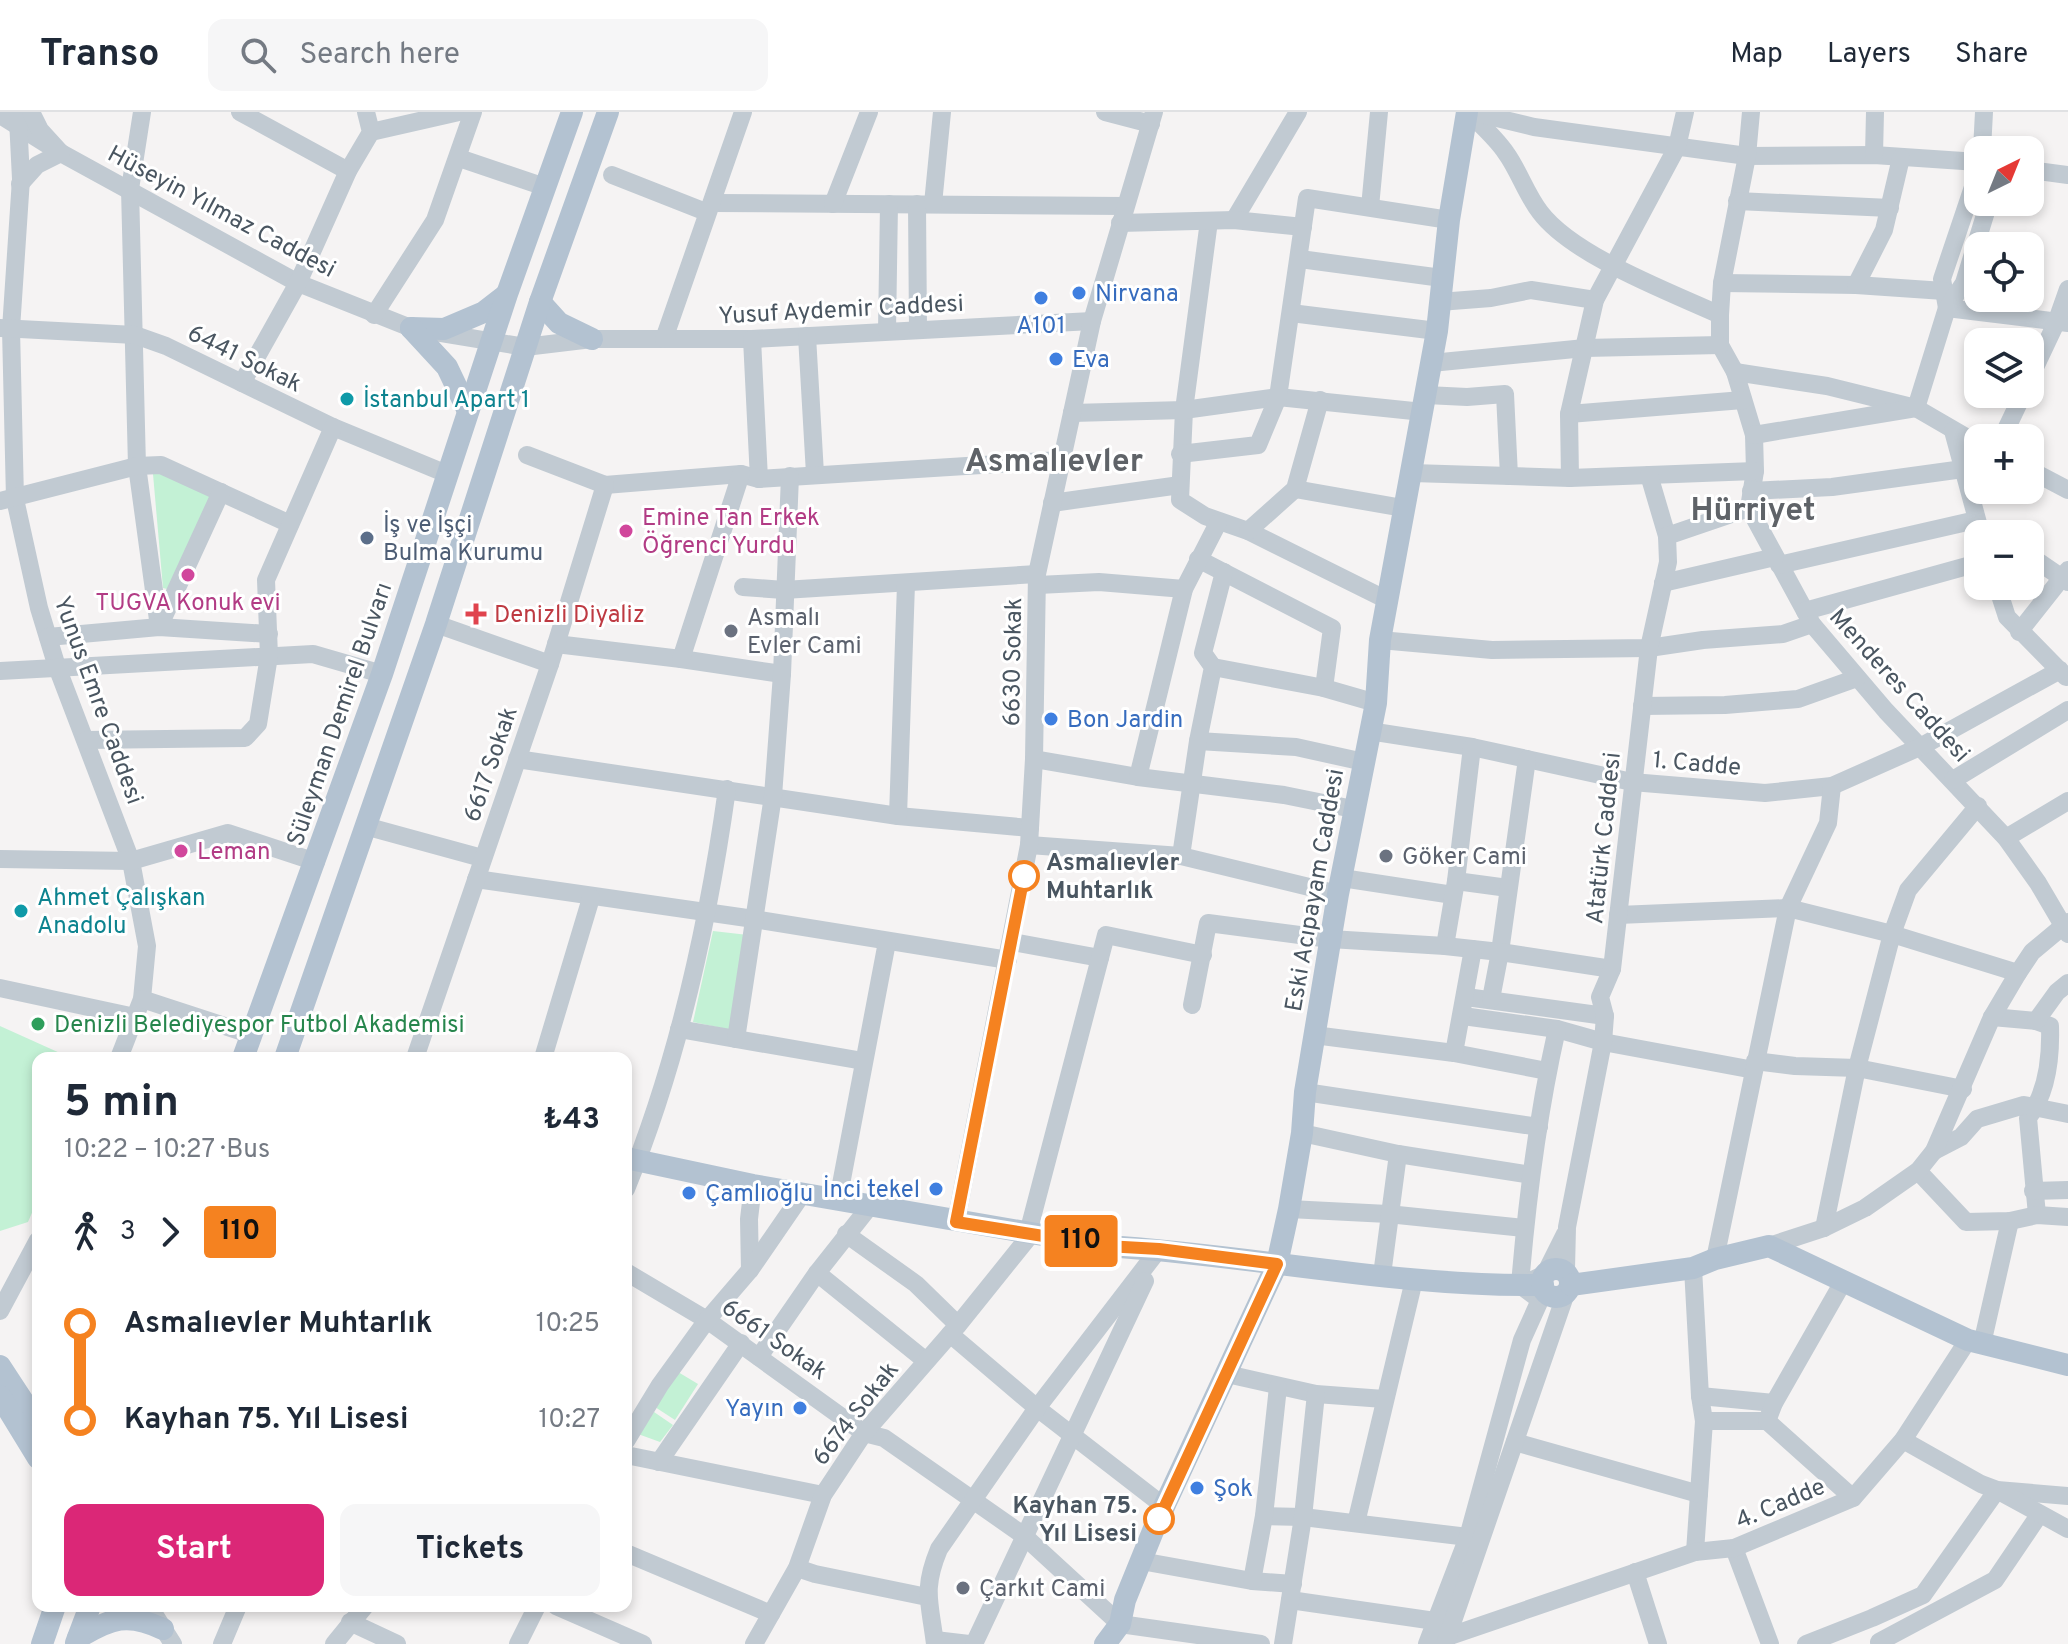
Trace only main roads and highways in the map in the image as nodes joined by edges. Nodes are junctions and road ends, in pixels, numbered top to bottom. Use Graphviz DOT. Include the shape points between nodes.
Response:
graph roads {
  1 [pos="572,112"];
  2 [pos="608,112"];
  3 [pos="1470,117"];
  4 [pos="507,294"];
  5 [pos="540,302"];
  6 [pos="592,339"];
  7 [pos="468,411"];
  8 [pos="245,1052"];
  9 [pos="287,1052"];
  10 [pos="632,1160"];
  11 [pos="1277,1264"];
  12 [pos="2068,1365"];
  13 [pos="3,1379"];
  14 [pos="32,1391"];
  15 [pos="32,1416"];
  16 [pos="32,1444"];
  17 [pos="53,1612"];
  18 [pos="88,1612"];
  19 [pos="168,1636"];
  20 [pos="77,1641"];
  21 [pos="42,1644"];
  22 [pos="1105,1644"];
  1 -- 4 [label="main road, Süleyman Demirel Bulvarı"];
  2 -- 5 [label="main road"];
  3 -- 11 [label="main road, Eski Acıpayam Caddesi" via="1380,640 1376,703 1330,939"];
  4 -- 7 [label="main road, Süleyman Demirel Bulvarı"];
  4 -- 7 [label="main road" via="484,312 444,329 411,328 447,367"];
  5 -- 6 [label="main road" via="559,323"];
  5 -- 9 [label="main road" via="436,624"];
  7 -- 8 [label="main road, Süleyman Demirel Bulvarı" via="382,674"];
  10 -- 11 [label="main road" via="956,1222 1106,1246"];
  11 -- 12 [label="main road" via="1414,1280 1537,1286 1557,1268 1570,1284 1693,1268 1769,1246 1975,1342"];
  11 -- 22 [label="main road, Eski Acıpayam Caddesi" via="1141,1561 1120,1624"];
  13 -- 14 [label="main road"];
  13 -- 15 [label="main road"];
  13 -- 16 [label="main road"];
  17 -- 21 [label="main road"];
  18 -- 20 [label="main road"];
  19 -- 20 [label="main road" via="141,1618 119,1619"];
}
